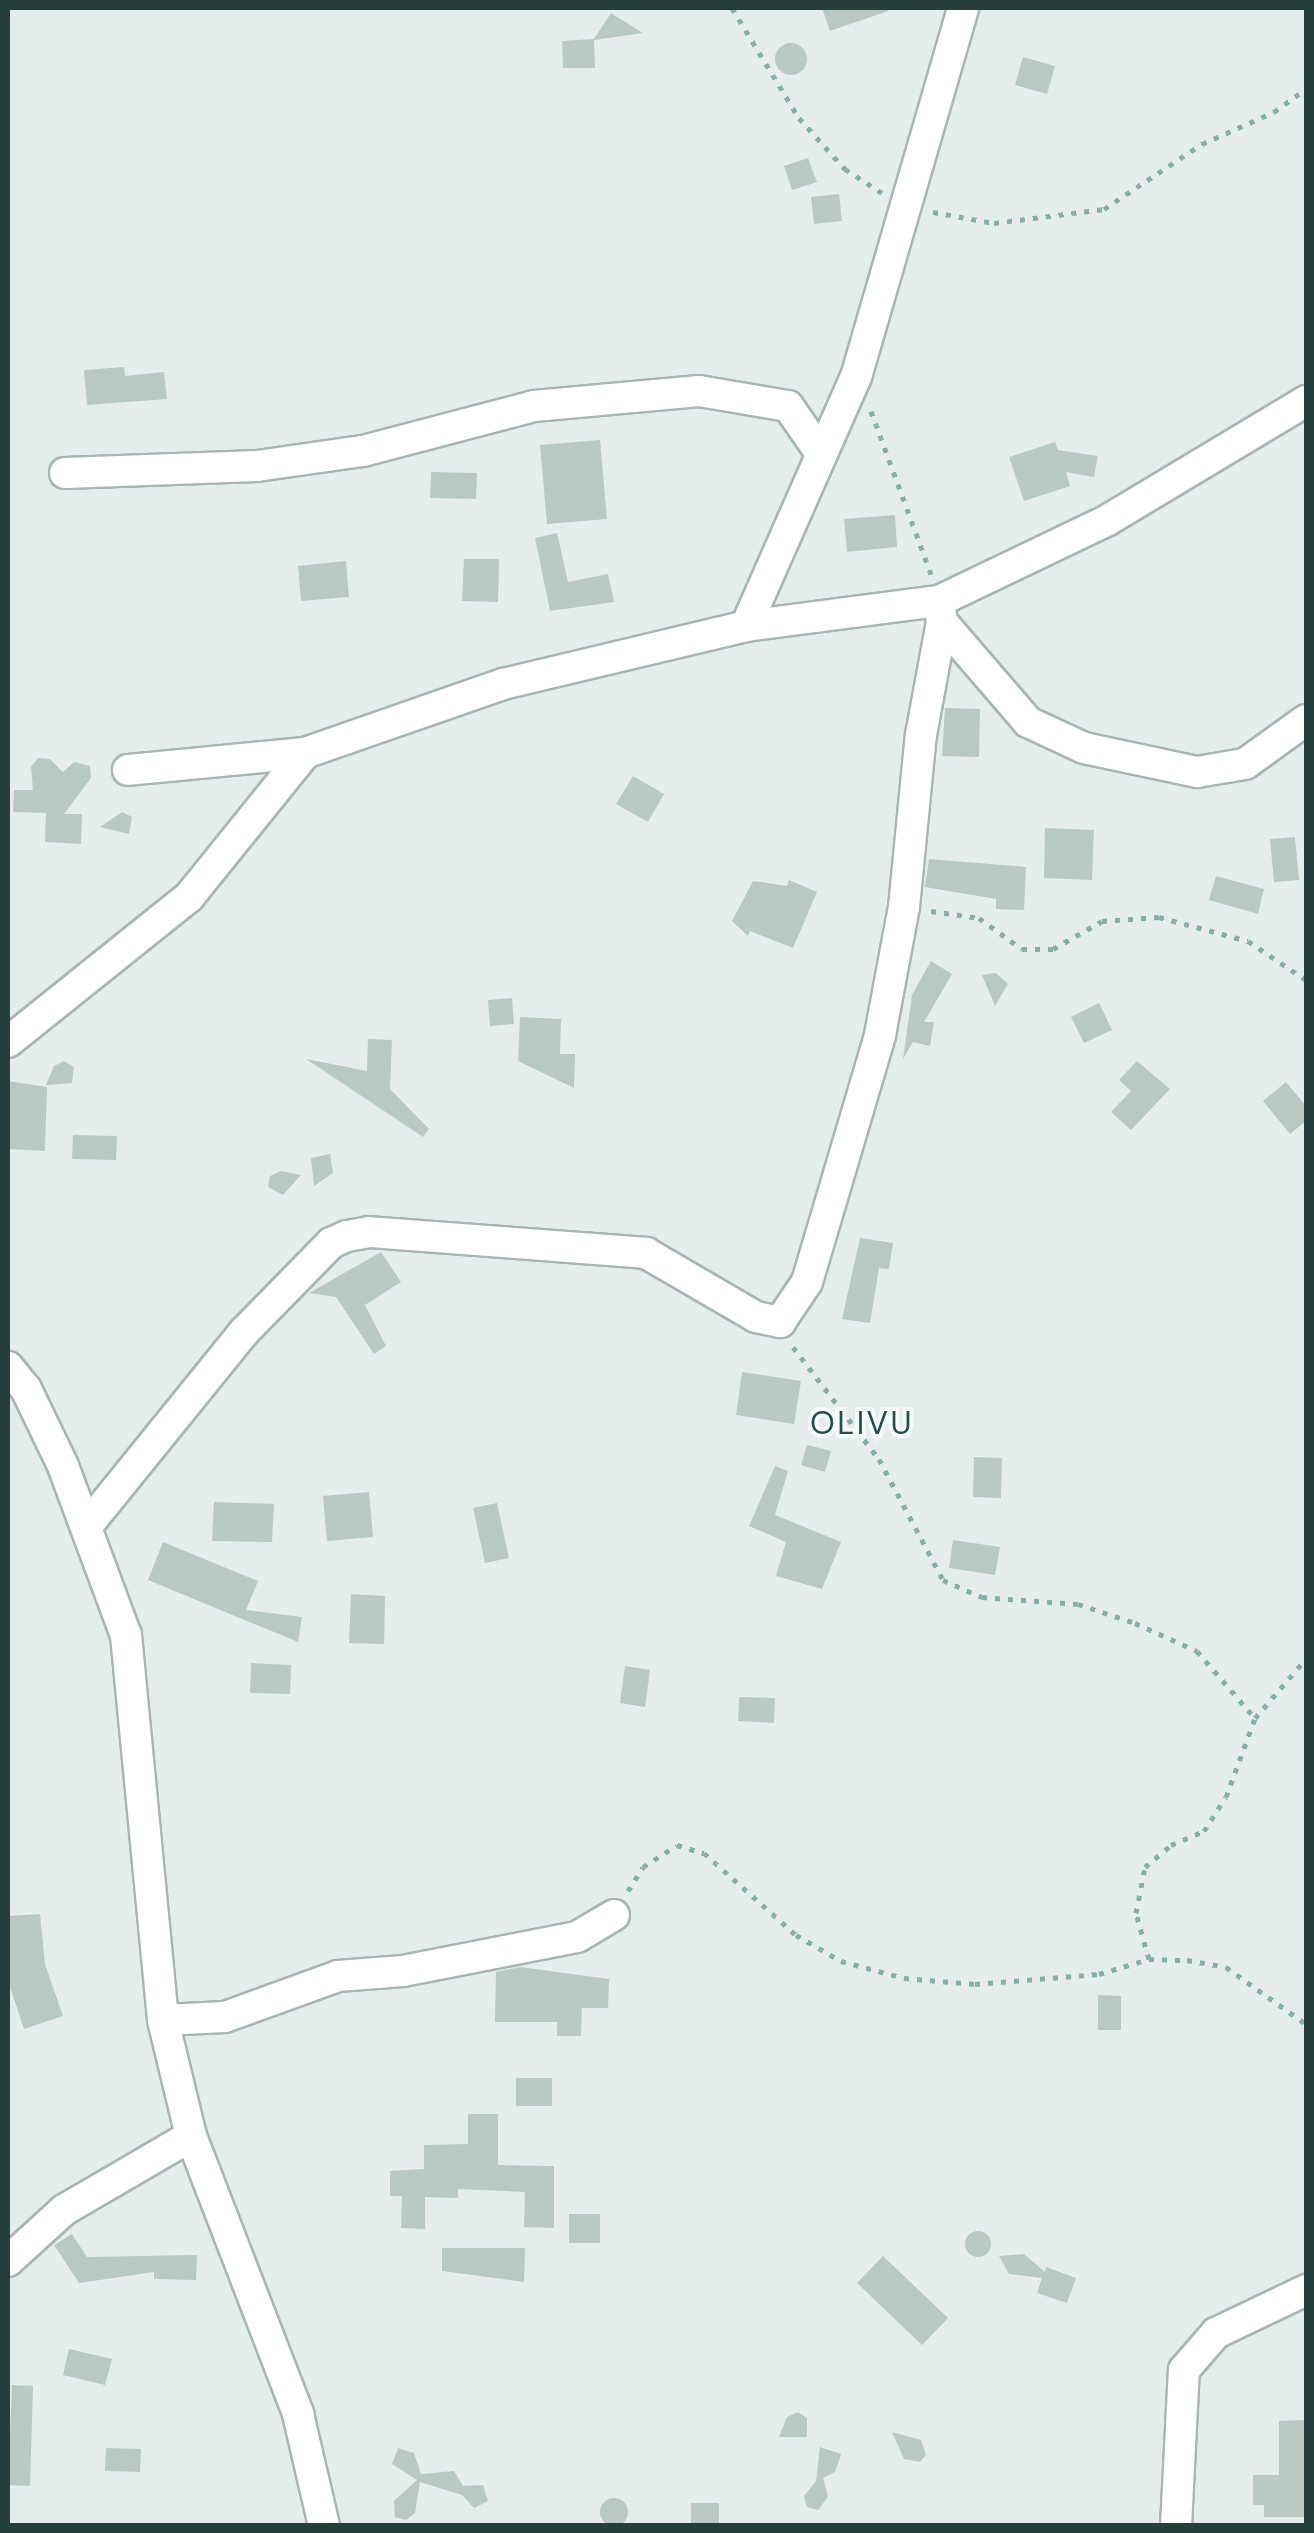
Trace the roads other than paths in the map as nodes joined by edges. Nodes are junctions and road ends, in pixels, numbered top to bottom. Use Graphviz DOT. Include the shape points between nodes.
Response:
graph roads {
  1 [pos="963,8"];
  2 [pos="1306,402"];
  3 [pos="820,452"];
  4 [pos="65,473"];
  5 [pos="940,611"];
  6 [pos="746,626"];
  7 [pos="1306,720"];
  8 [pos="305,753"];
  9 [pos="128,770"];
  10 [pos="8,1042"];
  11 [pos="8,1367"];
  12 [pos="86,1527"];
  13 [pos="614,1915"];
  14 [pos="162,2020"];
  15 [pos="191,2136"];
  16 [pos="8,2261"];
  17 [pos="1306,2290"];
  18 [pos="324,2526"];
  19 [pos="1176,2526"];
  1 -- 3 [label="street" via="856,377"];
  2 -- 5 [label="street"];
  3 -- 4 [label="street" via="788,406 700,391 534,406 363,451 275,464"];
  3 -- 6 [label="street"];
  5 -- 6 [label="street"];
  5 -- 7 [label="street" via="1028,722 1084,748 1197,772 1245,764"];
  5 -- 12 [label="street" via="904,907 852,1140 807,1282 780,1322 756,1318 646,1253 370,1232 347,1236 331,1243 243,1333"];
  6 -- 8 [label="street" via="503,684"];
  8 -- 9 [label="street"];
  8 -- 10 [label="street" via="189,896"];
  11 -- 12 [label="street" via="26,1389"];
  12 -- 14 [label="street" via="126,1634"];
  13 -- 14 [label="street" via="577,1936 403,1971 338,1976 224,2017"];
  14 -- 15 [label="street"];
  15 -- 16 [label="street" via="64,2210"];
  15 -- 18 [label="street" via="298,2414"];
  17 -- 19 [label="street" via="1216,2333 1184,2370"];
}
